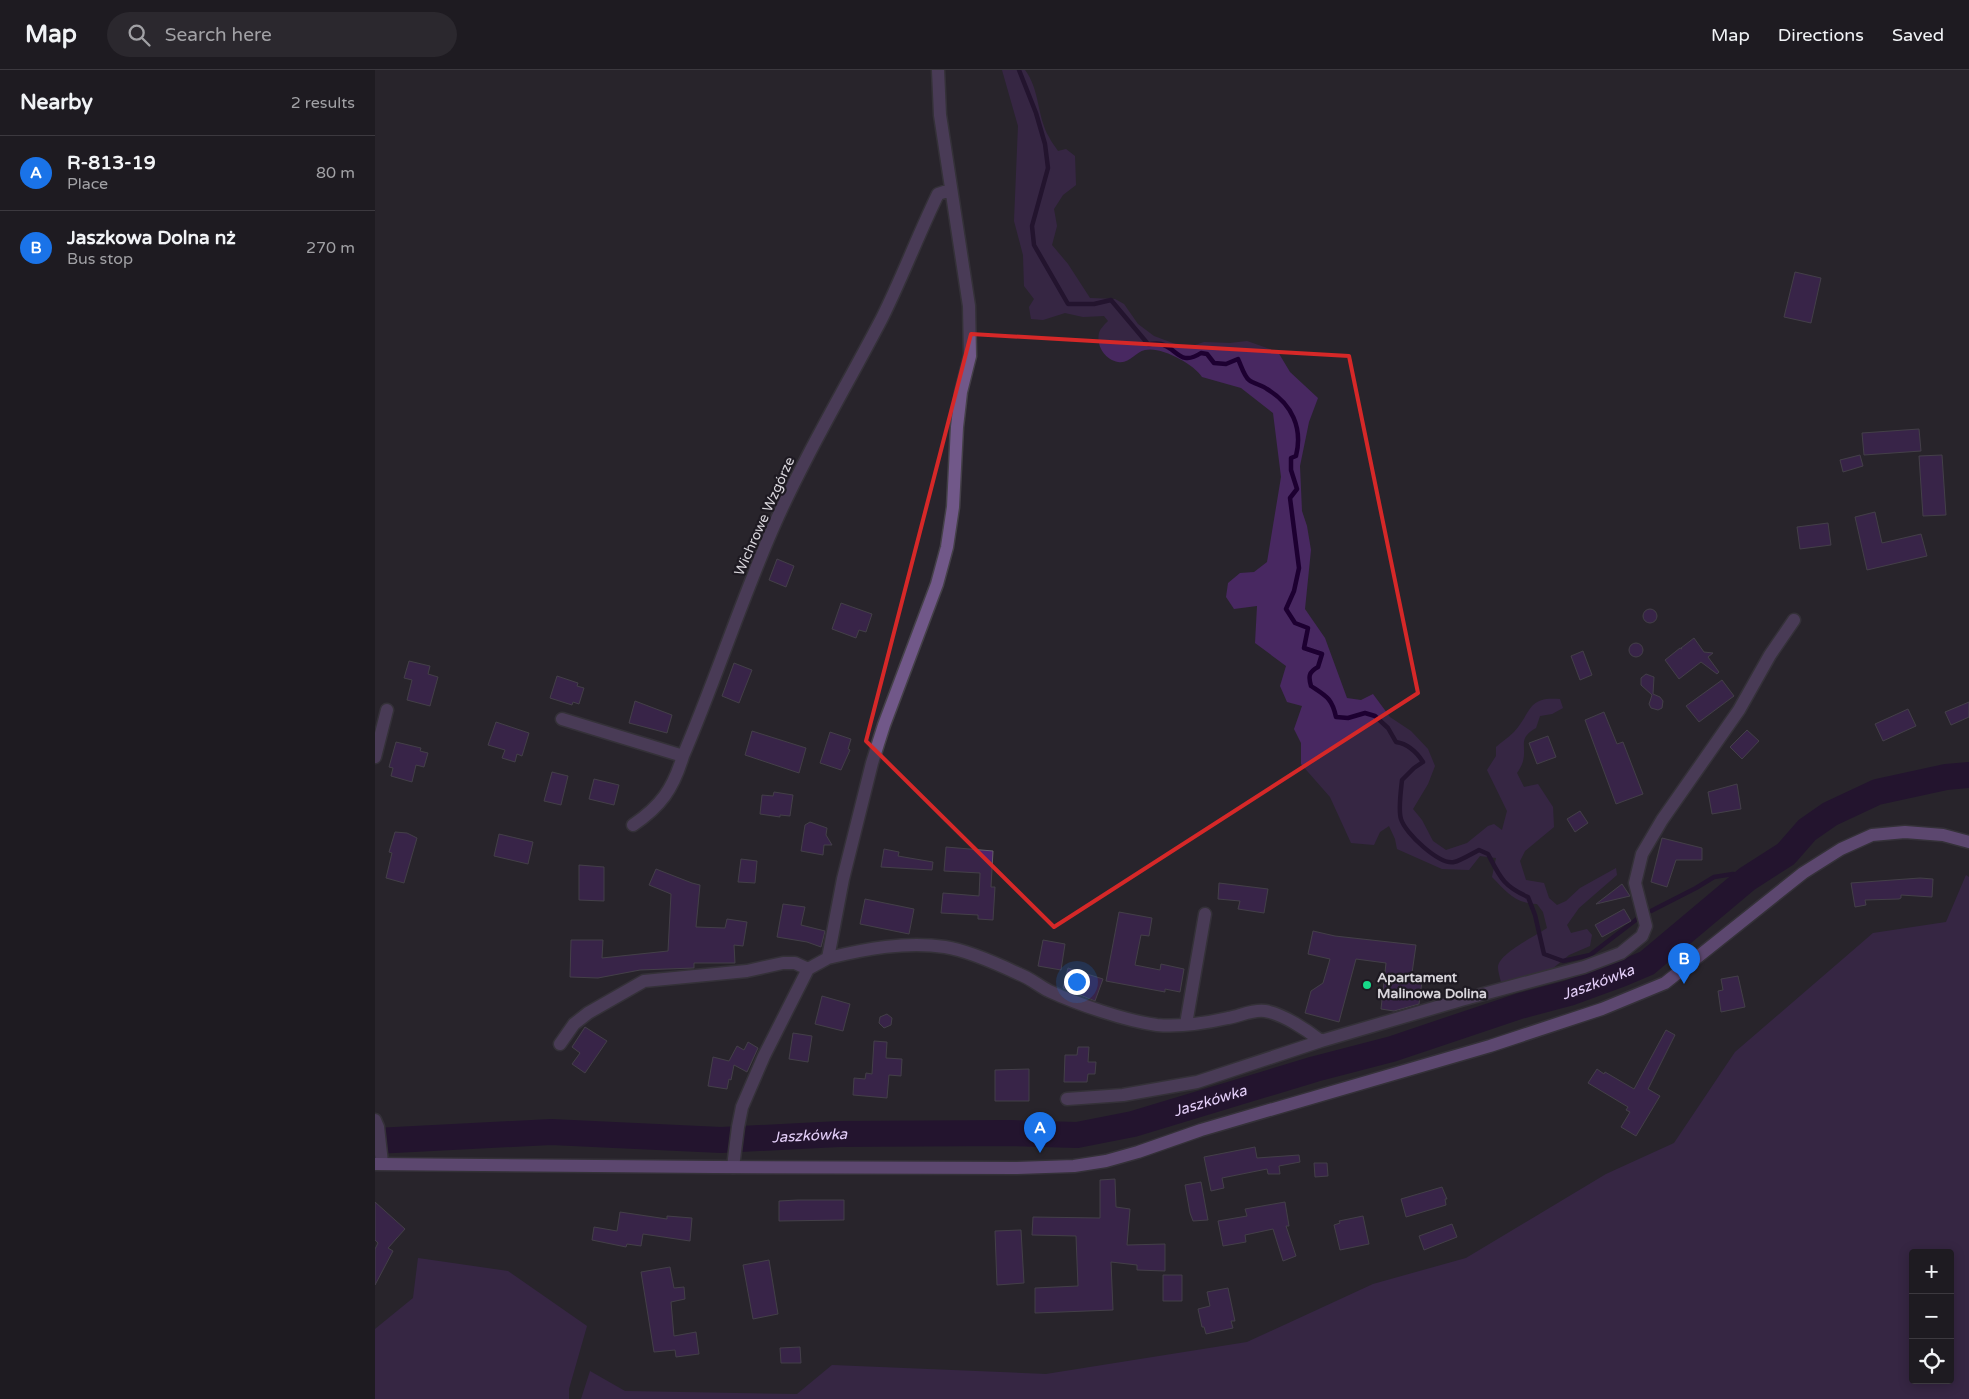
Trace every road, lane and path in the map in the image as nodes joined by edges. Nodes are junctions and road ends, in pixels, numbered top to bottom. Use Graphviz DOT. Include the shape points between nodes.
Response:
graph roads {
  1 [pos="937,70"];
  2 [pos="950,190"];
  3 [pos="1794,620"];
  4 [pos="387,710"];
  5 [pos="562,718"];
  6 [pos="683,756"];
  7 [pos="375,757"];
  8 [pos="633,825"];
  9 [pos="1969,842"];
  10 [pos="1205,914"];
  11 [pos="828,958"];
  12 [pos="808,969"];
  13 [pos="1186,1024"];
  14 [pos="1321,1041"];
  15 [pos="560,1044"];
  16 [pos="1067,1099"];
  17 [pos="376,1124"];
  18 [pos="379,1160"];
  19 [pos="733,1167"];
  1 -- 2 [label="street"];
  2 -- 6 [label="street, Wichrowe Wzgórze" via="937,194 882,317 787,497"];
  2 -- 11 [label="street" via="969,306 970,356 961,392 947,547 937,584 872,764 843,879"];
  3 -- 14 [label="street" via="1734,717 1642,854 1635,882 1646,926 1637,941 1621,953 1584,967"];
  4 -- 7 [label="street"];
  5 -- 6 [label="street"];
  6 -- 8 [label="street, Wichrowe Wzgórze" via="660,804"];
  9 -- 19 [label="street" via="1943,835 1905,832 1871,835 1803,873 1665,983 1602,1009 1490,1046 1106,1161 1065,1166"];
  10 -- 13 [label="street"];
  11 -- 12 [label="street"];
  11 -- 13 [label="street" via="905,946 945,947 1021,974 1073,1001 1137,1022"];
  12 -- 15 [label="street" via="795,963 747,972 644,981 588,1013 574,1024"];
  12 -- 19 [label="street" via="764,1056 743,1107"];
  13 -- 14 [label="street" via="1265,1011 1303,1027"];
  14 -- 16 [label="street" via="1197,1082 1149,1091"];
  17 -- 18 [label="street"];
  18 -- 19 [label="street"];
}
